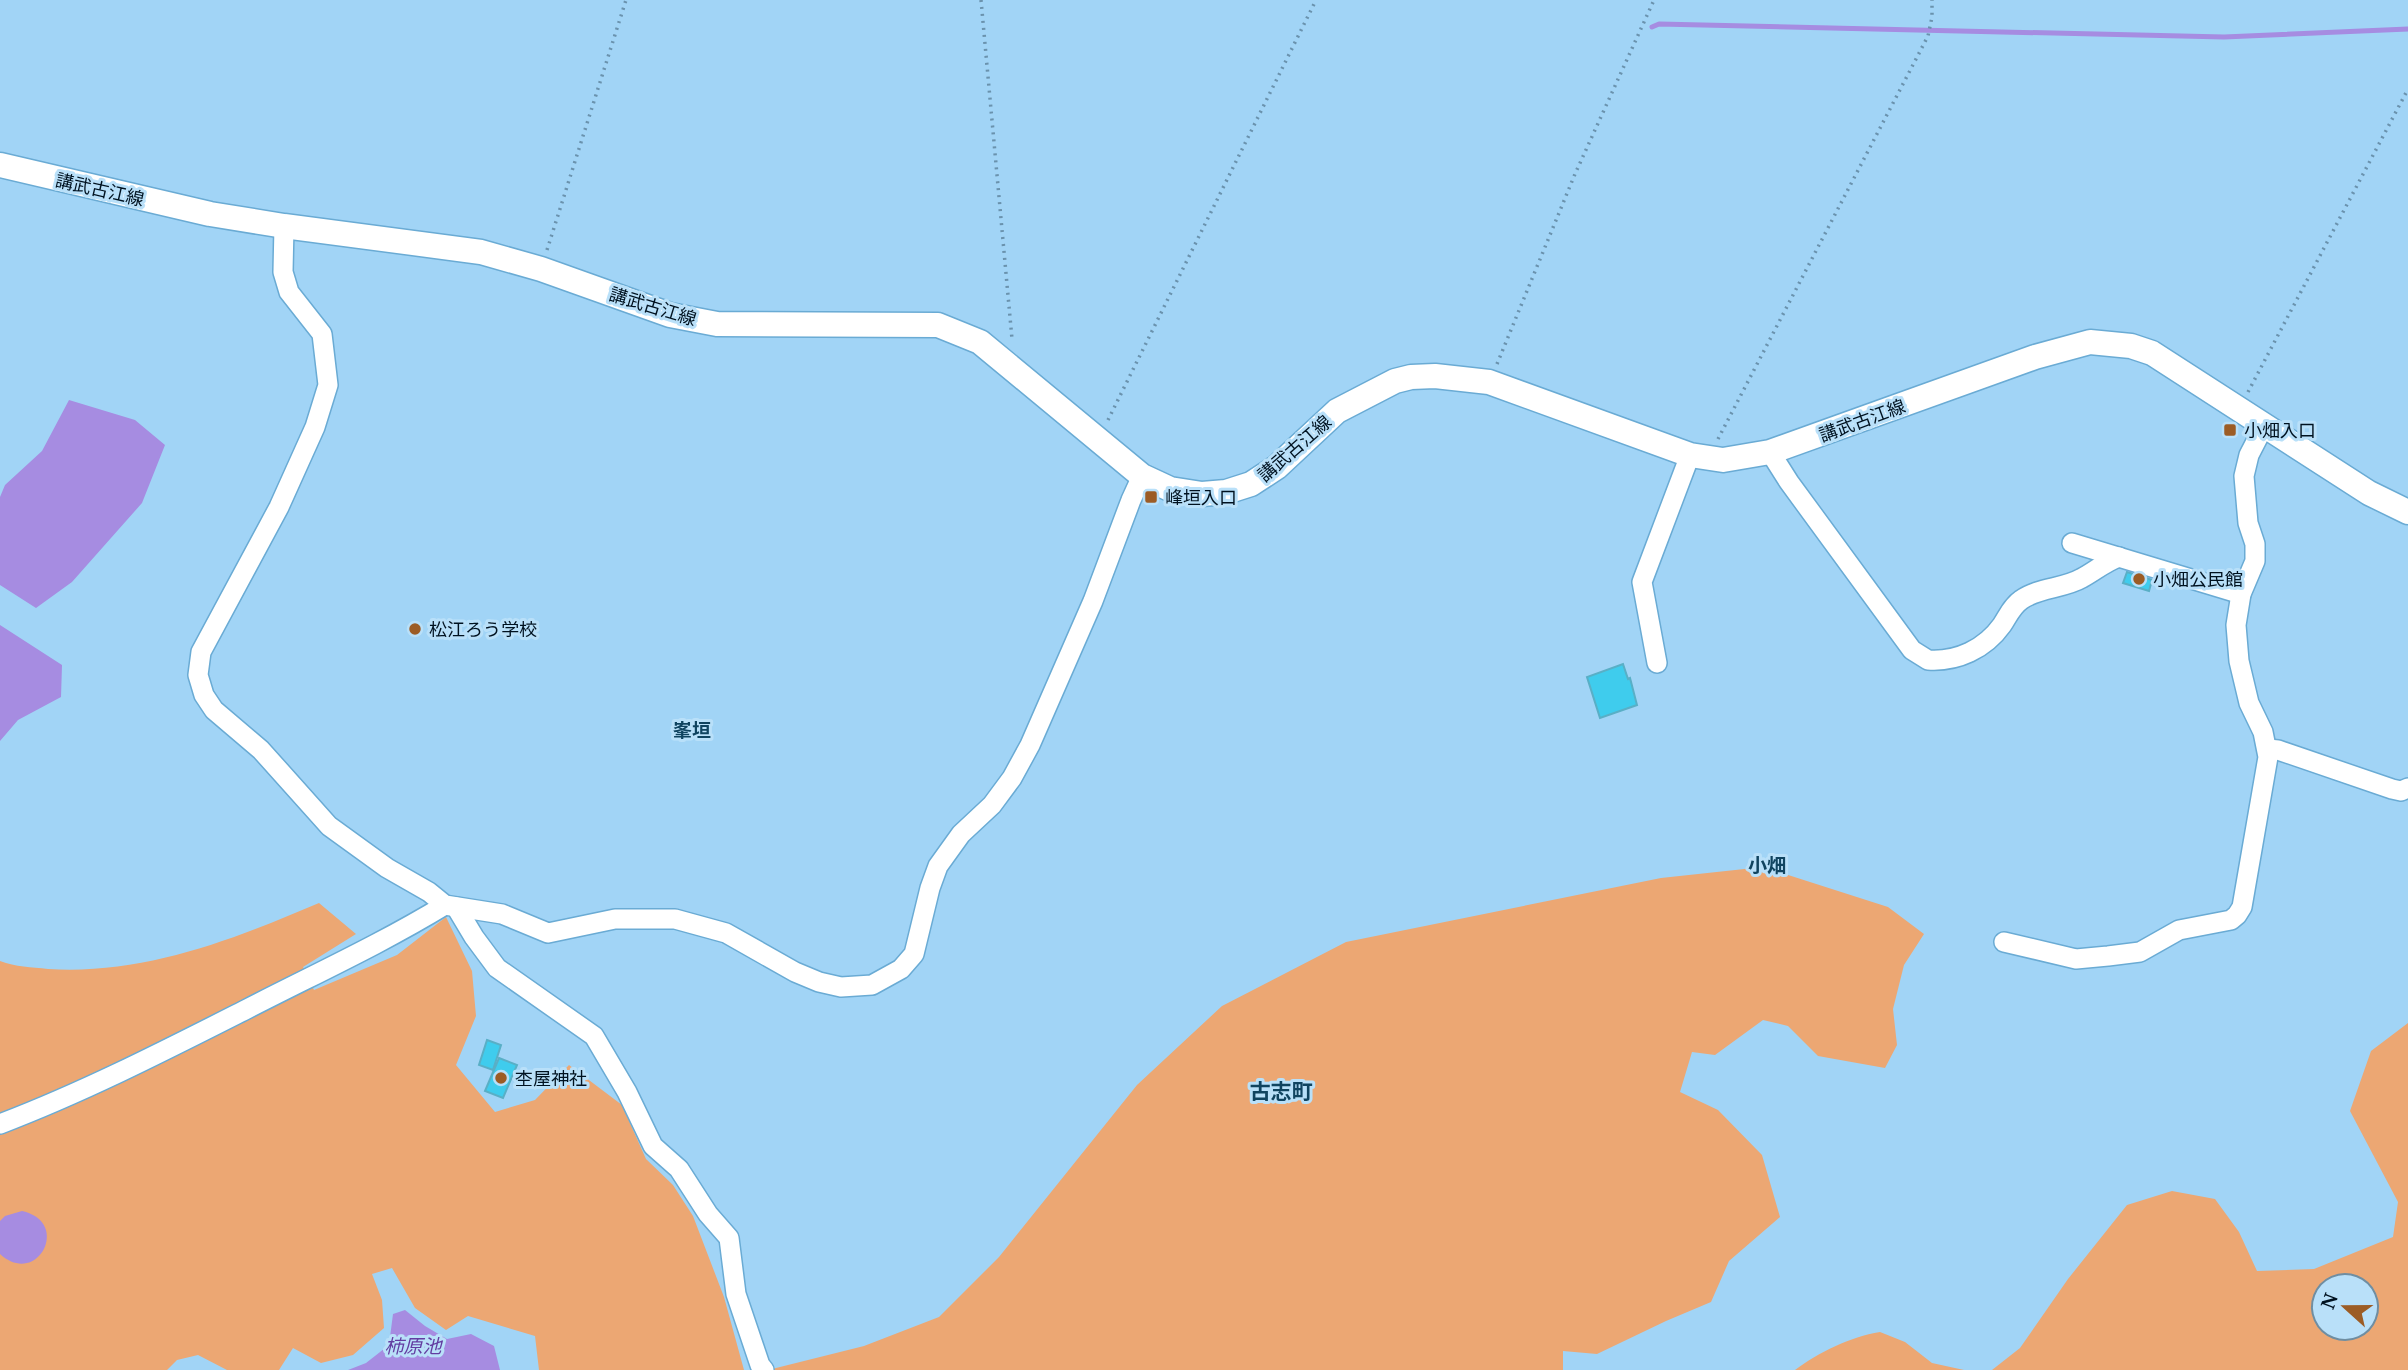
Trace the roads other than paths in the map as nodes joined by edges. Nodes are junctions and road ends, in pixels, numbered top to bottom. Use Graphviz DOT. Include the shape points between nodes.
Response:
graph roads {
  1 [pos="0,165"];
  2 [pos="284,226"];
  3 [pos="2264,426"];
  4 [pos="1770,452"];
  5 [pos="1699,457"];
  6 [pos="1142,476"];
  7 [pos="2408,512"];
  8 [pos="2072,542"];
  9 [pos="2119,557"];
  10 [pos="2241,594"];
  11 [pos="1657,663"];
  12 [pos="2268,749"];
  13 [pos="2408,788"];
  14 [pos="451,906"];
  15 [pos="2004,942"];
  16 [pos="0,1124"];
  17 [pos="764,1370"];
  1 -- 2 [label="main road, 講武古江線"];
  2 -- 6 [label="main road, 講武古江線" via="481,252 696,321 938,326 980,342"];
  2 -- 14 [label="street" via="283,272 289,292 322,334 328,385 315,427 279,507 201,652 198,675 214,710 261,750 329,826"];
  3 -- 4 [label="main road, 講武古江線" via="2152,354 2131,346 2090,342 2035,357"];
  3 -- 7 [label="main road, 講武古江線" via="2369,493"];
  3 -- 10 [label="street" via="2244,476 2255,561"];
  4 -- 5 [label="main road, 講武古江線" via="1744,459"];
  4 -- 9 [label="street" via="1912,650 1928,660 1979,649 2020,600 2082,579"];
  5 -- 6 [label="main road, 講武古江線" via="1489,382 1435,376 1395,382 1337,411 1277,467 1251,484 1202,494 1170,489"];
  5 -- 11 [label="street" via="1642,582"];
  6 -- 14 [label="street" via="1030,746 992,805 961,834 938,866 914,954 888,979 859,987 819,982 726,933 675,919 615,919 548,933 502,914"];
  8 -- 9 [label="street"];
  9 -- 10 [label="street"];
  10 -- 12 [label="street" via="2236,625 2239,661 2249,703"];
  12 -- 13 [label="street" via="2392,789"];
  12 -- 15 [label="street" via="2242,907 2231,920 2179,930 2140,952 2108,956 2076,959"];
  14 -- 16 [label="street" via="191,1037"];
  14 -- 17 [label="street" via="497,968 594,1036 653,1146 679,1169 729,1238 736,1294"];
}
